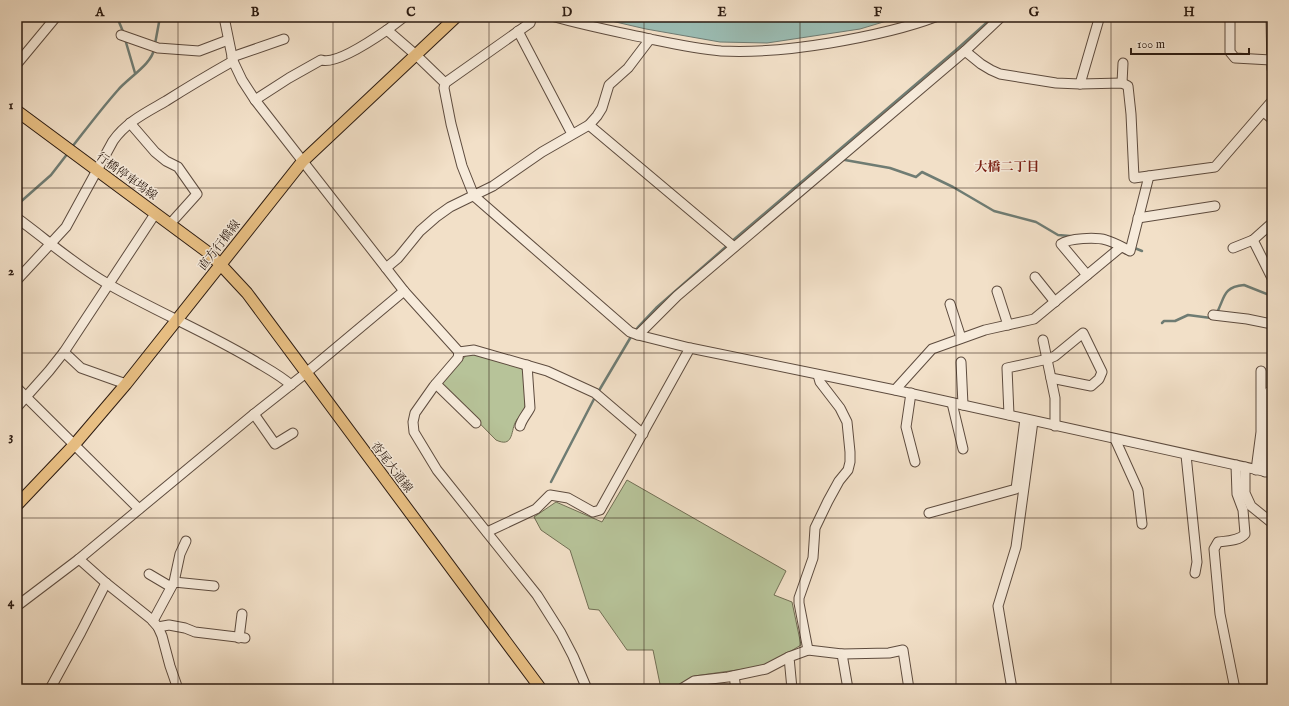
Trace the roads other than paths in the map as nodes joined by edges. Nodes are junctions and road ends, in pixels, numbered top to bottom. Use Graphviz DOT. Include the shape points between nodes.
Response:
graph roads {
  1 [pos="56,17"];
  2 [pos="224,17"];
  3 [pos="404,17"];
  4 [pos="456,17"];
  5 [pos="532,17"];
  6 [pos="555,17"];
  7 [pos="935,17"];
  8 [pos="1001,17"];
  9 [pos="1230,17"];
  10 [pos="1271,17"];
  11 [pos="1099,19"];
  12 [pos="387,30"];
  13 [pos="518,31"];
  14 [pos="122,35"];
  15 [pos="284,39"];
  16 [pos="650,39"];
  17 [pos="228,40"];
  18 [pos="965,51"];
  19 [pos="416,54"];
  20 [pos="232,59"];
  21 [pos="1122,63"];
  22 [pos="17,64"];
  23 [pos="1272,64"];
  24 [pos="445,83"];
  25 [pos="1122,83"];
  26 [pos="1080,84"];
  27 [pos="255,100"];
  28 [pos="1272,101"];
  29 [pos="17,111"];
  30 [pos="1264,112"];
  31 [pos="1272,119"];
  32 [pos="130,122"];
  33 [pos="589,126"];
  34 [pos="572,134"];
  35 [pos="302,162"];
  36 [pos="97,170"];
  37 [pos="1149,176"];
  38 [pos="474,196"];
  39 [pos="1215,206"];
  40 [pos="155,214"];
  41 [pos="17,218"];
  42 [pos="1138,218"];
  43 [pos="1272,222"];
  44 [pos="170,224"];
  45 [pos="1253,240"];
  46 [pos="52,243"];
  47 [pos="734,247"];
  48 [pos="1121,247"];
  49 [pos="1233,248"];
  50 [pos="220,264"];
  51 [pos="386,268"];
  52 [pos="1087,276"];
  53 [pos="1035,277"];
  54 [pos="1272,278"];
  55 [pos="17,280"];
  56 [pos="108,284"];
  57 [pos="404,291"];
  58 [pos="997,291"];
  59 [pos="1055,302"];
  60 [pos="950,304"];
  61 [pos="1212,314"];
  62 [pos="177,319"];
  63 [pos="1272,324"];
  64 [pos="1008,325"];
  65 [pos="638,335"];
  66 [pos="961,338"];
  67 [pos="1043,340"];
  68 [pos="690,348"];
  69 [pos="64,352"];
  70 [pos="459,352"];
  71 [pos="1048,359"];
  72 [pos="961,362"];
  73 [pos="527,365"];
  74 [pos="1261,371"];
  75 [pos="306,373"];
  76 [pos="818,375"];
  77 [pos="1051,378"];
  78 [pos="126,384"];
  79 [pos="436,384"];
  80 [pos="291,385"];
  81 [pos="17,388"];
  82 [pos="895,390"];
  83 [pos="1272,392"];
  84 [pos="911,394"];
  85 [pos="26,397"];
  86 [pos="952,402"];
  87 [pos="963,405"];
  88 [pos="17,407"];
  89 [pos="254,414"];
  90 [pos="1009,415"];
  91 [pos="1029,420"];
  92 [pos="476,423"];
  93 [pos="520,426"];
  94 [pos="1055,426"];
  95 [pos="293,433"];
  96 [pos="643,434"];
  97 [pos="1270,434"];
  98 [pos="1115,439"];
  99 [pos="74,445"];
  100 [pos="962,449"];
  101 [pos="1186,455"];
  102 [pos="914,462"];
  103 [pos="1240,466"];
  104 [pos="1256,470"];
  105 [pos="1269,473"];
  106 [pos="17,505"];
  107 [pos="139,509"];
  108 [pos="929,513"];
  109 [pos="1272,523"];
  110 [pos="1142,524"];
  111 [pos="487,532"];
  112 [pos="186,541"];
  113 [pos="79,559"];
  114 [pos="1195,573"];
  115 [pos="149,574"];
  116 [pos="106,584"];
  117 [pos="173,584"];
  118 [pos="214,586"];
  119 [pos="18,602"];
  120 [pos="242,614"];
  121 [pos="155,624"];
  122 [pos="808,650"];
  123 [pos="842,654"];
  124 [pos="789,657"];
  125 [pos="734,676"];
  126 [pos="50,689"];
  127 [pos="178,689"];
  128 [pos="540,689"];
  129 [pos="587,689"];
  130 [pos="681,689"];
  131 [pos="736,689"];
  132 [pos="792,689"];
  133 [pos="848,689"];
  134 [pos="909,689"];
  135 [pos="1012,689"];
  136 [pos="1235,689"];
  1 -- 22 [label="street"];
  2 -- 17 [label="street"];
  3 -- 12 [label="street"];
  4 -- 19 [label="main road, 直方行橋線"];
  5 -- 13 [label="street" via="530,23"];
  6 -- 16 [label="street"];
  7 -- 16 [label="street" via="862,38 783,50 720,51 684,47"];
  8 -- 18 [label="street"];
  9 -- 23 [label="street" via="1230,52 1235,58"];
  10 -- 23 [label="street"];
  11 -- 26 [label="street"];
  12 -- 19 [label="street"];
  12 -- 27 [label="street" via="344,55 326,62 321,60"];
  13 -- 24 [label="street"];
  13 -- 34 [label="street"];
  14 -- 17 [label="street" via="158,48 199,51"];
  15 -- 20 [label="street"];
  16 -- 33 [label="street" via="628,68 609,85 602,108"];
  17 -- 20 [label="street"];
  18 -- 26 [label="street" via="981,64 1000,74"];
  18 -- 47 [label="street"];
  19 -- 24 [label="street"];
  19 -- 35 [label="main road, 直方行橋線"];
  20 -- 27 [label="street"];
  20 -- 32 [label="street"];
  21 -- 25 [label="street"];
  24 -- 38 [label="street" via="451,124 462,166"];
  25 -- 26 [label="street"];
  25 -- 37 [label="street" via="1128,86 1134,178"];
  27 -- 35 [label="street"];
  28 -- 30 [label="street"];
  29 -- 36 [label="main road, 行橋停車場線"];
  30 -- 31 [label="street"];
  30 -- 37 [label="street" via="1215,167"];
  32 -- 36 [label="street" via="119,132"];
  32 -- 44 [label="street" via="155,152 178,168 197,194"];
  33 -- 34 [label="street"];
  33 -- 47 [label="street"];
  34 -- 38 [label="street"];
  35 -- 50 [label="main road, 直方行橋線"];
  35 -- 51 [label="street"];
  36 -- 40 [label="main road, 行橋停車場線"];
  36 -- 46 [label="street" via="66,227"];
  37 -- 42 [label="street"];
  38 -- 51 [label="street" via="436,217"];
  38 -- 65 [label="street" via="630,332"];
  39 -- 42 [label="street"];
  40 -- 44 [label="main road, 行橋停車場線"];
  40 -- 56 [label="street"];
  41 -- 46 [label="street"];
  42 -- 48 [label="street" via="1130,251"];
  43 -- 45 [label="street"];
  44 -- 50 [label="main road, 行橋停車場線"];
  45 -- 49 [label="street"];
  45 -- 54 [label="street"];
  46 -- 55 [label="street"];
  46 -- 56 [label="street" via="73,261"];
  47 -- 65 [label="street" via="677,296"];
  48 -- 52 [label="street"];
  48 -- 52 [label="street" via="1106,240 1092,238 1065,241 1061,244"];
  50 -- 62 [label="main road, 直方行橋線"];
  50 -- 75 [label="main road, 沓尾大通線" via="247,292"];
  51 -- 57 [label="street"];
  52 -- 59 [label="street"];
  53 -- 59 [label="street"];
  56 -- 62 [label="street"];
  56 -- 69 [label="street"];
  57 -- 70 [label="street"];
  57 -- 75 [label="street"];
  58 -- 64 [label="street"];
  59 -- 64 [label="street" via="1034,319"];
  60 -- 66 [label="street"];
  61 -- 63 [label="street"];
  62 -- 78 [label="main road, 直方行橋線"];
  62 -- 80 [label="street" via="284,378"];
  64 -- 66 [label="street"];
  65 -- 68 [label="street"];
  66 -- 82 [label="street" via="932,348"];
  67 -- 71 [label="street"];
  68 -- 76 [label="street"];
  68 -- 96 [label="street"];
  69 -- 78 [label="street" via="81,368"];
  69 -- 85 [label="street"];
  70 -- 73 [label="street" via="474,350"];
  70 -- 79 [label="street" via="458,358"];
  71 -- 77 [label="street"];
  71 -- 77 [label="street" via="1083,334 1102,372 1091,386"];
  71 -- 90 [label="street" via="1007,368"];
  72 -- 87 [label="street"];
  73 -- 93 [label="street" via="530,408"];
  73 -- 96 [label="street" via="548,371 595,393"];
  74 -- 104 [label="street" via="1261,432"];
  75 -- 80 [label="street"];
  75 -- 128 [label="main road, 沓尾大通線"];
  76 -- 82 [label="street"];
  76 -- 122 [label="street" via="847,422 850,457 848,470 828,501 815,528 812,558 799,604"];
  77 -- 94 [label="street" via="1055,398"];
  78 -- 99 [label="main road, 直方行橋線"];
  79 -- 92 [label="street"];
  79 -- 111 [label="street" via="415,413 414,432 437,470"];
  80 -- 89 [label="street"];
  81 -- 85 [label="street"];
  82 -- 84 [label="street"];
  83 -- 97 [label="street" via="1269,392"];
  84 -- 86 [label="street"];
  84 -- 102 [label="street" via="906,427"];
  85 -- 88 [label="street"];
  85 -- 99 [label="street"];
  86 -- 87 [label="street"];
  86 -- 100 [label="street"];
  87 -- 90 [label="street"];
  89 -- 95 [label="street" via="275,444"];
  89 -- 107 [label="street"];
  90 -- 91 [label="street"];
  91 -- 94 [label="street"];
  91 -- 108 [label="street" via="1016,489"];
  91 -- 135 [label="street" via="1016,547 998,606"];
  94 -- 98 [label="street"];
  96 -- 111 [label="street" via="600,510 593,512 568,498 550,495 536,509"];
  97 -- 105 [label="street"];
  98 -- 101 [label="street"];
  98 -- 110 [label="street" via="1138,490"];
  99 -- 106 [label="main road, 直方行橋線"];
  99 -- 107 [label="street"];
  101 -- 103 [label="street"];
  101 -- 114 [label="street" via="1197,562"];
  103 -- 104 [label="street"];
  103 -- 109 [label="street" via="1245,493 1251,506"];
  103 -- 136 [label="street" via="1237,494 1244,510 1245,534 1239,539 1218,542 1214,549 1220,614"];
  104 -- 105 [label="street"];
  107 -- 113 [label="street"];
  111 -- 129 [label="street" via="552,618 573,656"];
  112 -- 117 [label="street"];
  113 -- 116 [label="street"];
  113 -- 119 [label="street"];
  115 -- 117 [label="street"];
  116 -- 121 [label="street"];
  116 -- 126 [label="street"];
  117 -- 118 [label="street"];
  117 -- 121 [label="street"];
  120 -- 121 [label="street" via="242,638"];
  121 -- 127 [label="street" via="162,636"];
  122 -- 123 [label="street"];
  122 -- 124 [label="street"];
  123 -- 133 [label="street"];
  123 -- 134 [label="street" via="889,653 903,650"];
  124 -- 125 [label="street" via="766,669"];
  124 -- 132 [label="street"];
  125 -- 130 [label="street" via="694,681"];
  125 -- 131 [label="street"];
}
